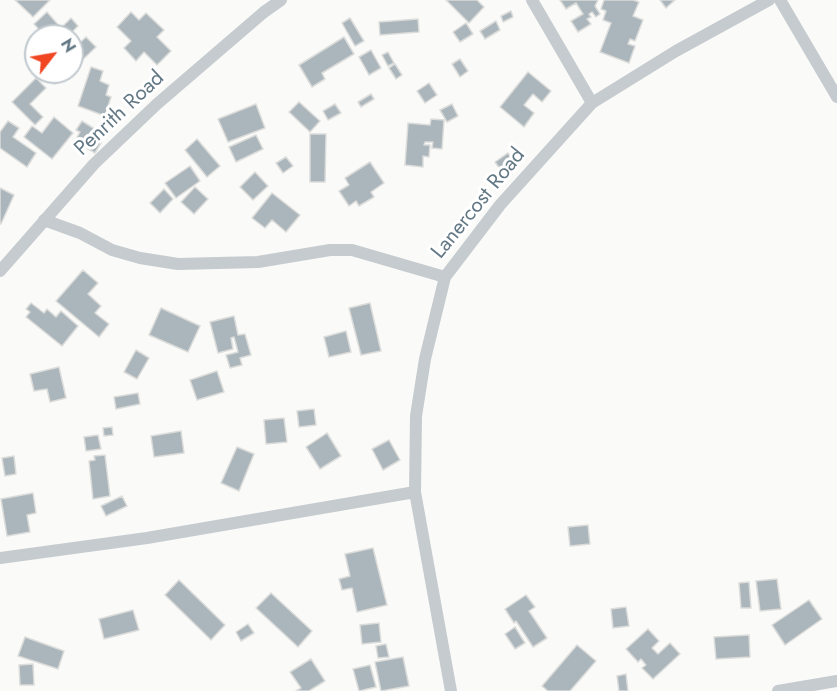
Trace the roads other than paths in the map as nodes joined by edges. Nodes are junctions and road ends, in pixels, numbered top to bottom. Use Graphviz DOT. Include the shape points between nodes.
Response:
graph roads {
  1 [pos="281,0"];
  2 [pos="532,0"];
  3 [pos="769,0"];
  4 [pos="780,0"];
  5 [pos="837,97"];
  6 [pos="591,103"];
  7 [pos="44,220"];
  8 [pos="0,271"];
  9 [pos="446,277"];
  10 [pos="415,492"];
  11 [pos="0,558"];
  12 [pos="837,681"];
  13 [pos="451,691"];
  14 [pos="778,691"];
  1 -- 7 [label="street, Penrith Road" via="157,104 94,164"];
  2 -- 6 [label="street"];
  3 -- 6 [label="street, Lanercost Road"];
  4 -- 5 [label="street"];
  6 -- 9 [label="street, Lanercost Road" via="500,205"];
  7 -- 8 [label="street, Penrith Road"];
  7 -- 9 [label="street" via="111,250 178,264 258,262 352,250"];
  9 -- 10 [label="street, Lanercost Road" via="425,359 416,416"];
  10 -- 11 [label="street" via="147,538"];
  10 -- 13 [label="street, Lanercost Road"];
  12 -- 14 [label="street"];
}
